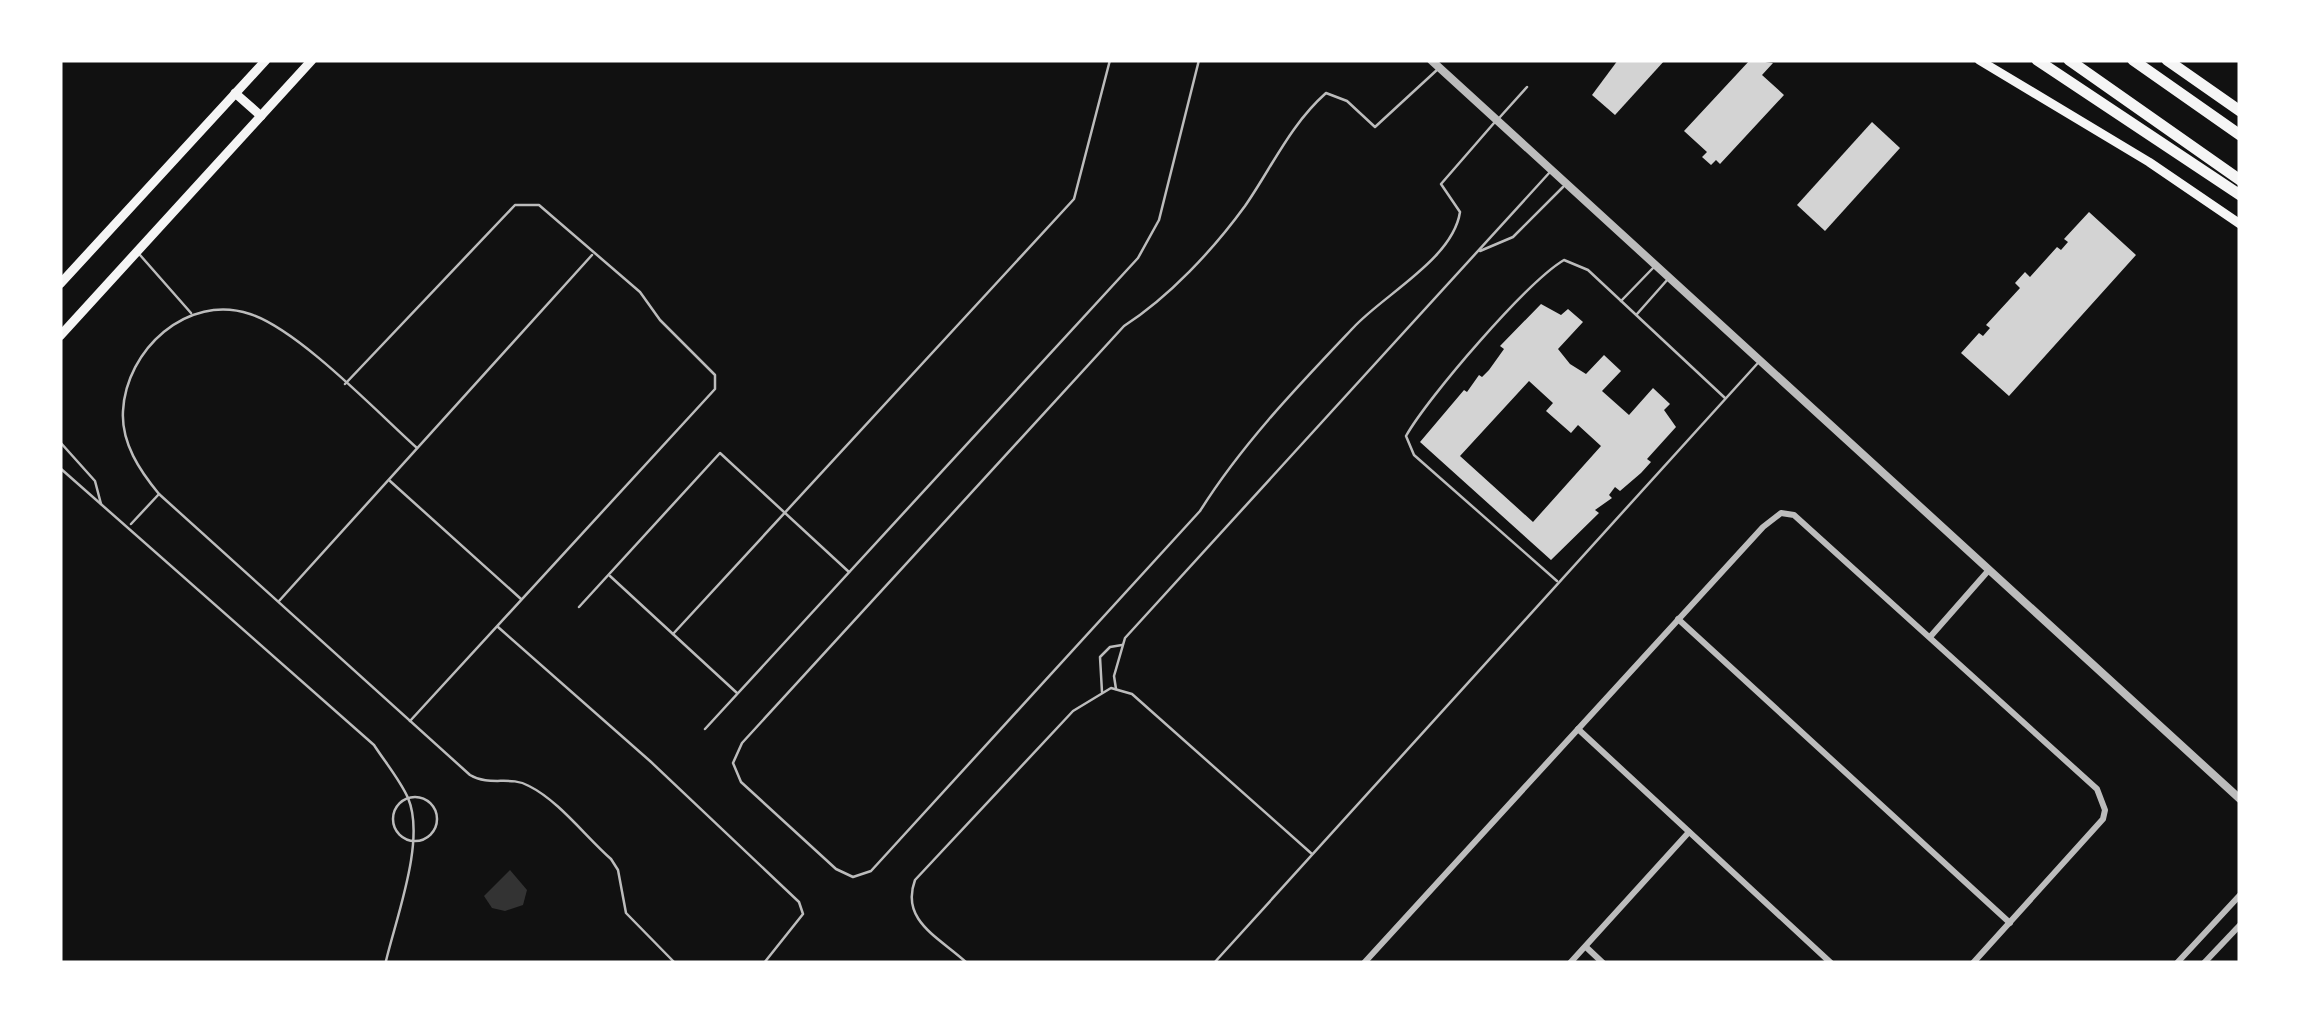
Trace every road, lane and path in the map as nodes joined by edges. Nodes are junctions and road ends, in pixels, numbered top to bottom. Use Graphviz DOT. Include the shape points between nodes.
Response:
graph roads {
  1 [pos="266,60"];
  2 [pos="312,60"];
  3 [pos="1110,60"];
  4 [pos="1199,60"];
  5 [pos="1431,60"];
  6 [pos="1979,60"];
  7 [pos="2037,60"];
  8 [pos="2069,60"];
  9 [pos="2133,60"];
  10 [pos="2166,60"];
  11 [pos="1440,68"];
  12 [pos="1526,87"];
  13 [pos="235,93"];
  14 [pos="2240,111"];
  15 [pos="261,116"];
  16 [pos="1496,120"];
  17 [pos="2240,135"];
  18 [pos="1551,171"];
  19 [pos="2240,180"];
  20 [pos="1565,184"];
  21 [pos="2240,196"];
  22 [pos="2240,224"];
  23 [pos="1478,251"];
  24 [pos="138,253"];
  25 [pos="594,254"];
  26 [pos="1654,266"];
  27 [pos="1668,279"];
  28 [pos="60,284"];
  29 [pos="1621,301"];
  30 [pos="192,314"];
  31 [pos="1636,315"];
  32 [pos="60,336"];
  33 [pos="1758,363"];
  34 [pos="345,384"];
  35 [pos="1726,399"];
  36 [pos="60,442"];
  37 [pos="417,448"];
  38 [pos="60,468"];
  39 [pos="388,480"];
  40 [pos="158,494"];
  41 [pos="102,505"];
  42 [pos="785,513"];
  43 [pos="130,526"];
  44 [pos="1988,571"];
  45 [pos="850,573"];
  46 [pos="608,574"];
  47 [pos="1558,582"];
  48 [pos="522,599"];
  49 [pos="278,602"];
  50 [pos="578,607"];
  51 [pos="1678,619"];
  52 [pos="497,626"];
  53 [pos="673,634"];
  54 [pos="1930,637"];
  55 [pos="1124,644"];
  56 [pos="1116,689"];
  57 [pos="1102,692"];
  58 [pos="738,694"];
  59 [pos="410,721"];
  60 [pos="705,729"];
  61 [pos="1578,729"];
  62 [pos="2240,798"];
  63 [pos="408,799"];
  64 [pos="1689,832"];
  65 [pos="413,841"];
  66 [pos="1312,854"];
  67 [pos="2240,895"];
  68 [pos="2226,910"];
  69 [pos="2010,923"];
  70 [pos="2240,923"];
  71 [pos="1585,946"];
  72 [pos="386,962"];
  73 [pos="675,963"];
  74 [pos="764,963"];
  75 [pos="967,963"];
  76 [pos="1214,963"];
  77 [pos="1364,963"];
  78 [pos="1570,963"];
  79 [pos="1603,963"];
  80 [pos="1832,963"];
  81 [pos="1973,963"];
  82 [pos="2177,963"];
  83 [pos="2204,963"];
  1 -- 13 [label="main road"];
  2 -- 15 [label="main road"];
  3 -- 42 [label="lane" via="1074,199"];
  4 -- 45 [label="lane" via="1158,220 1138,258"];
  5 -- 11 [label="street"];
  6 -- 22 [label="main road"];
  7 -- 21 [label="highway"];
  8 -- 19 [label="highway"];
  9 -- 17 [label="highway"];
  10 -- 14 [label="highway"];
  11 -- 16 [label="street"];
  11 -- 16 [label="lane" via="1376,127 1336,96 1326,93 1315,103 1244,206 1159,302 1124,326 742,743 733,763 736,774 790,826 845,874 871,871 1200,511 1230,464 1356,324 1394,296 1453,234 1460,212 1441,184"];
  12 -- 16 [label="lane"];
  13 -- 15 [label="main road"];
  13 -- 28 [label="main road"];
  15 -- 24 [label="main road"];
  16 -- 18 [label="street"];
  18 -- 20 [label="street"];
  18 -- 23 [label="lane"];
  20 -- 23 [label="lane" via="1513,237"];
  20 -- 26 [label="street"];
  23 -- 55 [label="lane"];
  24 -- 30 [label="lane"];
  24 -- 32 [label="main road"];
  25 -- 34 [label="lane" via="538,204 515,206"];
  25 -- 37 [label="lane"];
  25 -- 48 [label="lane" via="707,363 715,389"];
  26 -- 27 [label="street"];
  26 -- 29 [label="lane"];
  27 -- 31 [label="lane"];
  27 -- 33 [label="street"];
  29 -- 31 [label="lane"];
  29 -- 47 [label="lane" via="1588,270 1564,260 1549,269 1419,413 1406,436 1414,455"];
  30 -- 34 [label="lane" via="249,314 284,332"];
  30 -- 40 [label="lane" via="146,350 130,378 123,413 128,445"];
  31 -- 35 [label="lane"];
  33 -- 35 [label="lane"];
  33 -- 44 [label="street"];
  34 -- 37 [label="lane"];
  35 -- 47 [label="lane"];
  36 -- 41 [label="lane" via="95,480"];
  37 -- 39 [label="lane"];
  38 -- 41 [label="lane"];
  39 -- 48 [label="lane"];
  39 -- 49 [label="lane"];
  40 -- 43 [label="lane"];
  40 -- 49 [label="lane"];
  41 -- 43 [label="lane"];
  42 -- 45 [label="lane"];
  42 -- 46 [label="lane" via="720,454"];
  42 -- 53 [label="lane"];
  43 -- 63 [label="lane" via="374,744"];
  44 -- 54 [label="street"];
  44 -- 62 [label="street"];
  45 -- 58 [label="lane"];
  46 -- 50 [label="lane"];
  46 -- 53 [label="lane"];
  47 -- 66 [label="lane"];
  48 -- 52 [label="lane"];
  49 -- 59 [label="lane"];
  51 -- 54 [label="street" via="1781,513 1794,515"];
  51 -- 61 [label="street"];
  51 -- 69 [label="street"];
  52 -- 59 [label="lane"];
  52 -- 74 [label="lane" via="787,889 803,914"];
  53 -- 58 [label="lane"];
  54 -- 69 [label="street" via="2097,788 2105,810"];
  55 -- 56 [label="lane"];
  55 -- 57 [label="lane" via="1100,657"];
  56 -- 57 [label="lane"];
  56 -- 66 [label="lane" via="1132,694"];
  57 -- 75 [label="lane" via="1046,738 915,880 911,913"];
  58 -- 60 [label="lane"];
  59 -- 73 [label="lane" via="483,784 533,787 611,859 626,913"];
  61 -- 64 [label="street"];
  61 -- 77 [label="street"];
  63 -- 65 [label="lane"];
  63 -- 65 [label="lane" via="394,822"];
  63 -- 65 [label="lane" via="430,803 437,817 428,837"];
  64 -- 71 [label="street"];
  64 -- 80 [label="street"];
  65 -- 72 [label="lane"];
  66 -- 76 [label="lane"];
  67 -- 68 [label="street"];
  68 -- 70 [label="street"];
  68 -- 82 [label="street"];
  69 -- 81 [label="street"];
  70 -- 83 [label="street"];
  71 -- 78 [label="street"];
  71 -- 79 [label="street"];
}
